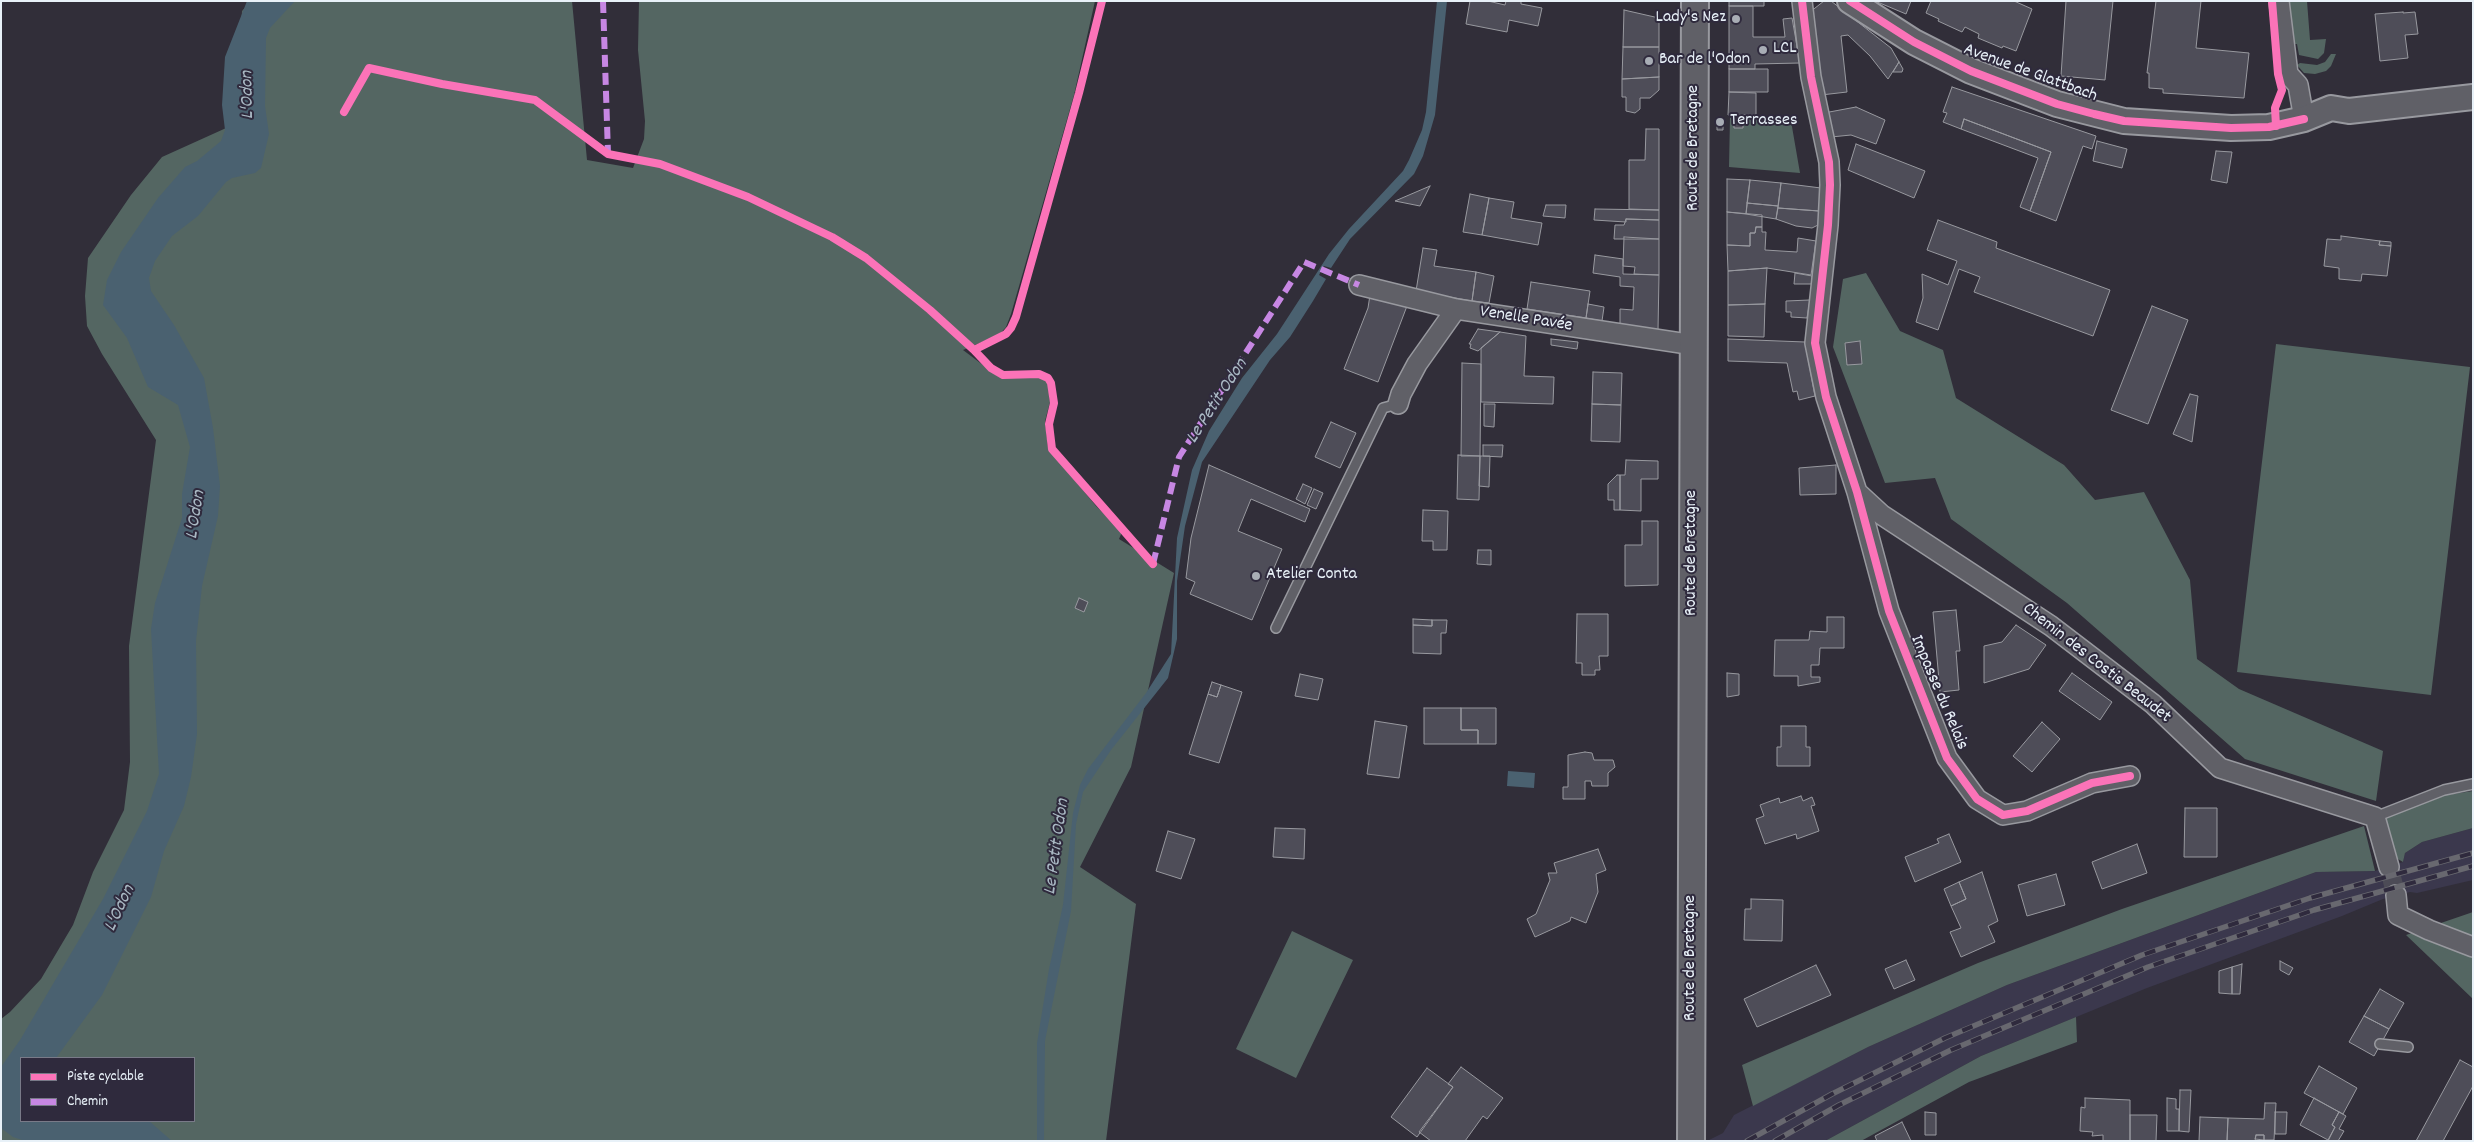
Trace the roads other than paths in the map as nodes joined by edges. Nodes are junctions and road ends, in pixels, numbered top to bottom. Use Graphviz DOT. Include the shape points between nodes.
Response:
graph roads {
  1 [pos="1696,1"];
  2 [pos="1802,1"];
  3 [pos="1850,1"];
  4 [pos="2279,1"];
  5 [pos="2473,97"];
  6 [pos="2304,119"];
  7 [pos="1359,285"];
  8 [pos="1456,309"];
  9 [pos="1694,345"];
  10 [pos="1398,404"];
  11 [pos="1857,492"];
  12 [pos="1276,628"];
  13 [pos="2130,776"];
  14 [pos="2473,784"];
  15 [pos="2375,817"];
  16 [pos="2389,867"];
  17 [pos="2396,896"];
  18 [pos="2473,947"];
  19 [pos="2380,1044"];
  20 [pos="2408,1048"];
  21 [pos="1691,1141"];
  1 -- 9 [label="main road, Route de Bretagne"];
  2 -- 11 [label="street, Impasse du Relais" via="1811,77 1829,162 1830,185 1815,343 1826,397"];
  3 -- 6 [label="street, Avenue de Glattbach" via="1919,45 1971,70 2057,104 2094,114 2124,121 2231,128 2269,127"];
  4 -- 6 [label="street" via="2288,74 2298,85"];
  5 -- 6 [label="street, Avenue de Glattbach" via="2349,111 2331,108"];
  7 -- 8 [label="street, Venelle Pavée"];
  8 -- 9 [label="street, Venelle Pavée"];
  8 -- 10 [label="street" via="1417,364"];
  9 -- 21 [label="main road, Route de Bretagne"];
  10 -- 12 [label="lane" via="1382,408"];
  11 -- 13 [label="street, Impasse du Relais" via="1889,611 1908,665 1947,758 1977,799 2004,815 2011,814 2026,811 2092,783"];
  11 -- 15 [label="street, Chemin des Costis Beaudet" via="1882,515 2059,632 2153,704 2220,768"];
  14 -- 15 [label="lane" via="2444,790"];
  15 -- 16 [label="street"];
  17 -- 18 [label="street" via="2398,915"];
  19 -- 20 [label="lane"];
}
